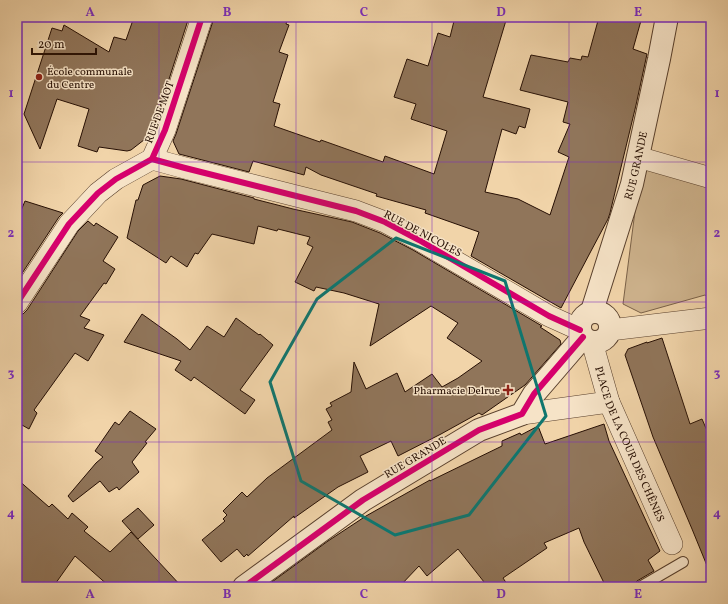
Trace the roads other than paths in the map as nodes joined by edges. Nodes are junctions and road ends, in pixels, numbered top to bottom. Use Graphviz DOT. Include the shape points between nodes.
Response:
graph roads {
  1 [pos="202,17"];
  2 [pos="667,17"];
  3 [pos="638,157"];
  4 [pos="152,159"];
  5 [pos="711,178"];
  6 [pos="17,302"];
  7 [pos="592,311"];
  8 [pos="711,318"];
  9 [pos="610,330"];
  10 [pos="585,336"];
  11 [pos="609,402"];
  12 [pos="522,414"];
  13 [pos="672,544"];
  14 [pos="683,562"];
  15 [pos="244,587"];
  16 [pos="640,587"];
  1 -- 4 [label="street, RUE DE MOT" via="165,130"];
  2 -- 3 [label="street, RUE GRANDE"];
  3 -- 5 [label="street"];
  3 -- 7 [label="street, RUE GRANDE"];
  4 -- 6 [label="street, RUE DE MOT" via="116,179 98,193 69,224"];
  4 -- 10 [label="street, RUE DE NICOLES" via="356,211 385,222"];
  7 -- 9 [label="street" via="598,311 608,318"];
  7 -- 10 [label="street, RUE GRANDE" via="586,314 579,324"];
  8 -- 9 [label="street"];
  9 -- 10 [label="street, RUE GRANDE" via="608,336 597,342"];
  10 -- 11 [label="street, PLACE DE LA COUR DES CHÊNES"];
  10 -- 12 [label="street, RUE GRANDE" via="534,394"];
  11 -- 12 [label="street"];
  11 -- 13 [label="street, PLACE DE LA COUR DES CHÊNES"];
  12 -- 15 [label="street, RUE GRANDE" via="479,430 363,500"];
  14 -- 16 [label="lane"];
}
